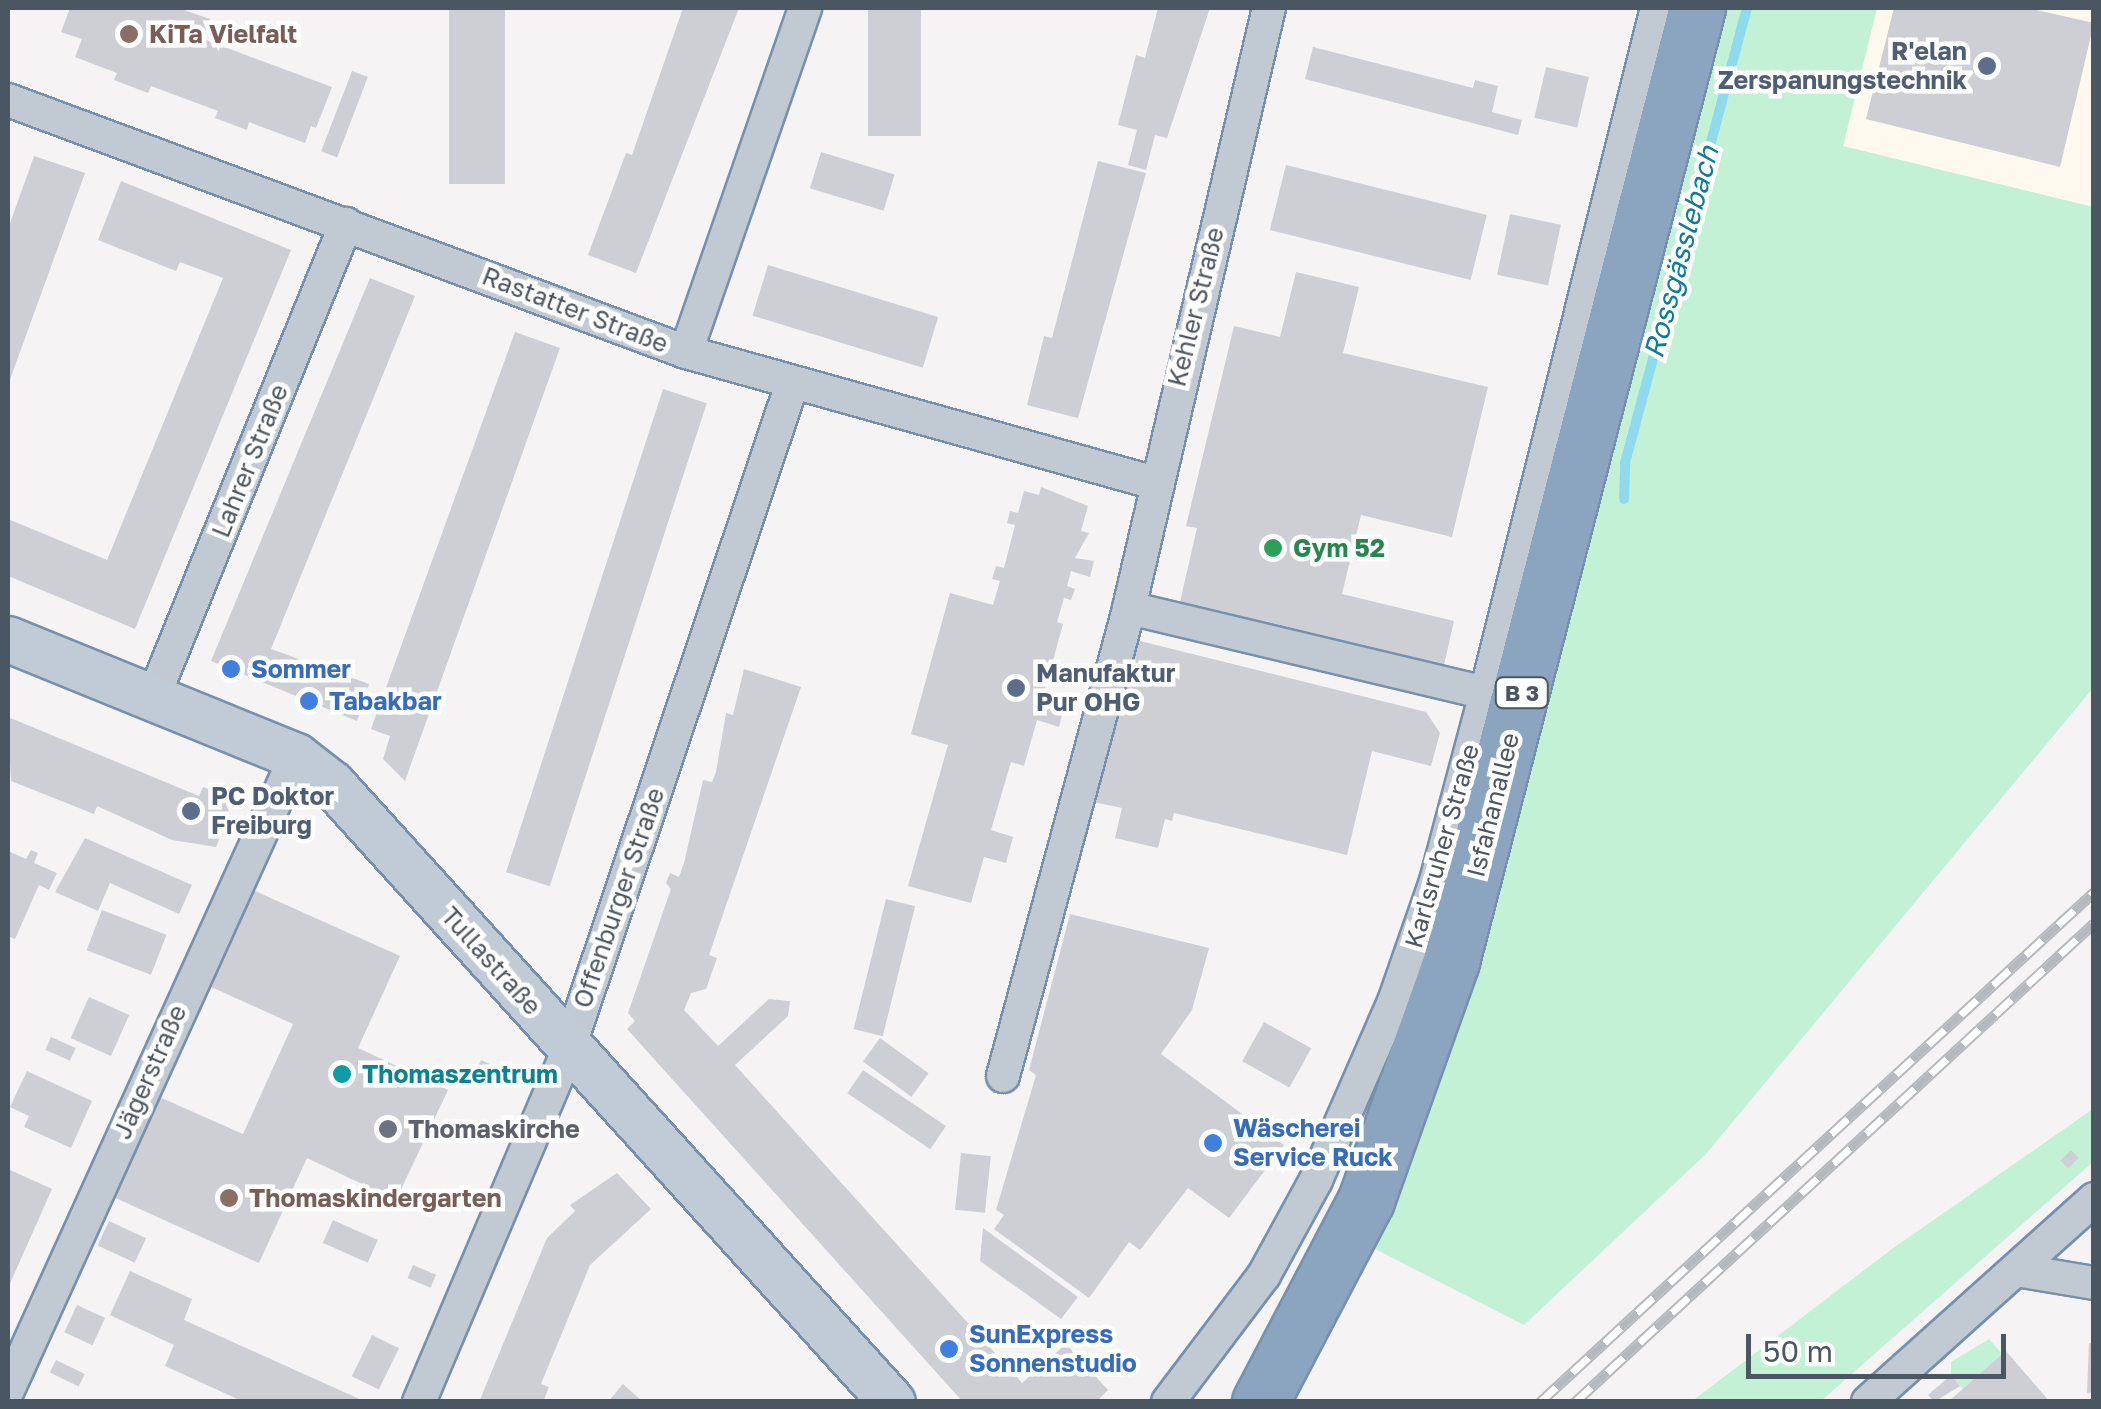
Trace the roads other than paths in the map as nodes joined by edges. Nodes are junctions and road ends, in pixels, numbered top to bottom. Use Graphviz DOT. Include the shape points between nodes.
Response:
graph roads {
  1 [pos="806,8"];
  2 [pos="1270,8"];
  3 [pos="1657,8"];
  4 [pos="1697,8"];
  5 [pos="8,100"];
  6 [pos="346,224"];
  7 [pos="686,352"];
  8 [pos="792,384"];
  9 [pos="1154,483"];
  10 [pos="1129,608"];
  11 [pos="8,639"];
  12 [pos="1486,693"];
  13 [pos="154,698"];
  14 [pos="296,756"];
  15 [pos="569,1048"];
  16 [pos="1003,1076"];
  17 [pos="2094,1198"];
  18 [pos="2016,1270"];
  19 [pos="2094,1283"];
  20 [pos="8,1390"];
  21 [pos="418,1402"];
  22 [pos="892,1402"];
  23 [pos="1168,1402"];
  24 [pos="1260,1402"];
  25 [pos="1868,1402"];
  1 -- 7 [label="street"];
  2 -- 9 [label="street, Kehler Straße"];
  3 -- 12 [label="street, Karlsruher Straße"];
  4 -- 24 [label="highway, Isfahanallee / B 3" via="1452,961 1366,1200"];
  5 -- 6 [label="street, Rastatter Straße"];
  6 -- 7 [label="street, Rastatter Straße"];
  6 -- 13 [label="street, Lahrer Straße"];
  7 -- 8 [label="street, Rastatter Straße"];
  8 -- 9 [label="street, Rastatter Straße"];
  8 -- 15 [label="street, Offenburger Straße"];
  9 -- 10 [label="street, Kehler Straße"];
  10 -- 12 [label="street"];
  10 -- 16 [label="street, Kehler Straße"];
  11 -- 13 [label="street, Tullastraße"];
  12 -- 23 [label="street, Karlsruher Straße" via="1436,881 1395,999 1316,1180 1264,1275"];
  13 -- 14 [label="street, Tullastraße"];
  14 -- 15 [label="street, Tullastraße" via="332,784"];
  14 -- 20 [label="street, Jägerstraße"];
  15 -- 21 [label="street, Offenburger Straße"];
  15 -- 22 [label="street, Tullastraße"];
  17 -- 18 [label="street"];
  18 -- 19 [label="street"];
  18 -- 25 [label="street"];
}
